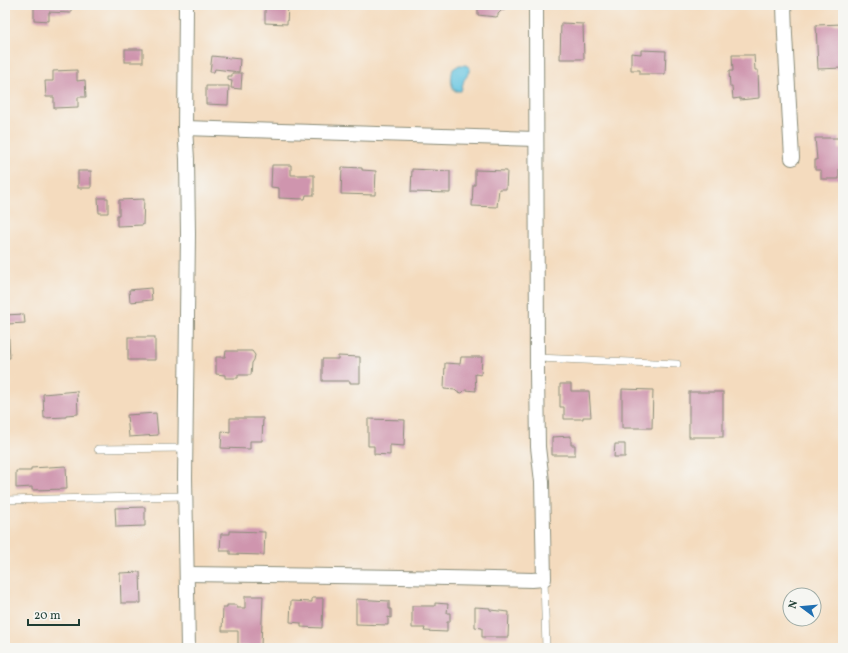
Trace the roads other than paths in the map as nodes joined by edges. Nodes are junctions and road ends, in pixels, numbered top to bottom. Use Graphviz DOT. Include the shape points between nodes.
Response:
graph roads {
  1 [pos="186,5"];
  2 [pos="536,5"];
  3 [pos="784,5"];
  4 [pos="186,128"];
  5 [pos="536,139"];
  6 [pos="792,158"];
  7 [pos="537,358"];
  8 [pos="677,364"];
  9 [pos="185,448"];
  10 [pos="98,449"];
  11 [pos="186,496"];
  12 [pos="5,500"];
  13 [pos="188,574"];
  14 [pos="544,579"];
  15 [pos="188,648"];
  16 [pos="546,648"];
  1 -- 4 [label="street"];
  2 -- 5 [label="street"];
  3 -- 6 [label="street"];
  4 -- 5 [label="street"];
  4 -- 9 [label="street" via="188,242"];
  5 -- 7 [label="street"];
  7 -- 8 [label="lane"];
  7 -- 14 [label="street"];
  9 -- 10 [label="lane"];
  9 -- 11 [label="street"];
  11 -- 12 [label="lane"];
  11 -- 13 [label="street"];
  13 -- 14 [label="street"];
  13 -- 15 [label="street"];
  14 -- 16 [label="lane"];
}
